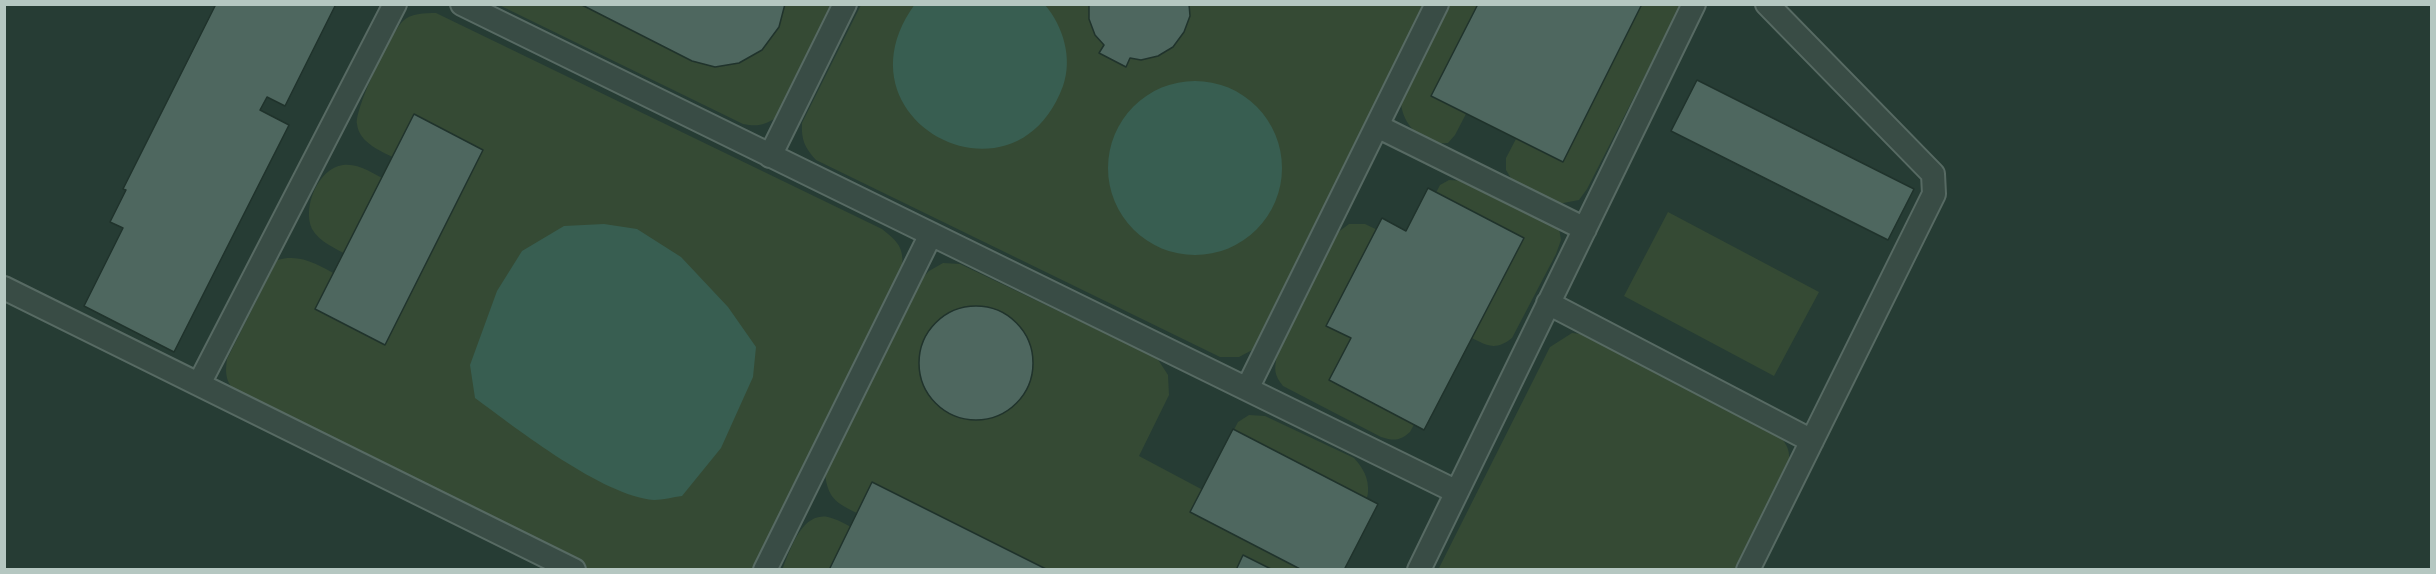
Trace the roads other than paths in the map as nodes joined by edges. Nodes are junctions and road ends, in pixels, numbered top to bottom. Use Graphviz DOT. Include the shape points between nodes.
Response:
graph roads {
  1 [pos="395,4"];
  2 [pos="462,4"];
  3 [pos="845,4"];
  4 [pos="1437,4"];
  5 [pos="1694,4"];
  6 [pos="1767,4"];
  7 [pos="1377,126"];
  8 [pos="770,156"];
  9 [pos="1585,229"];
  10 [pos="931,234"];
  11 [pos="4,288"];
  12 [pos="1548,303"];
  13 [pos="199,384"];
  14 [pos="1247,389"];
  15 [pos="1812,441"];
  16 [pos="1457,492"];
  17 [pos="574,570"];
  18 [pos="765,570"];
  19 [pos="1419,570"];
  20 [pos="1748,570"];
  1 -- 13 [label="lane"];
  2 -- 8 [label="lane"];
  3 -- 8 [label="lane"];
  4 -- 7 [label="lane"];
  5 -- 9 [label="lane"];
  6 -- 15 [label="lane" via="1933,174 1934,195"];
  7 -- 9 [label="lane"];
  7 -- 14 [label="lane"];
  8 -- 10 [label="lane"];
  9 -- 12 [label="lane"];
  10 -- 14 [label="lane"];
  10 -- 18 [label="lane"];
  11 -- 13 [label="lane"];
  12 -- 15 [label="lane"];
  12 -- 16 [label="lane"];
  13 -- 17 [label="lane"];
  14 -- 16 [label="lane"];
  15 -- 20 [label="lane"];
  16 -- 19 [label="lane"];
}
